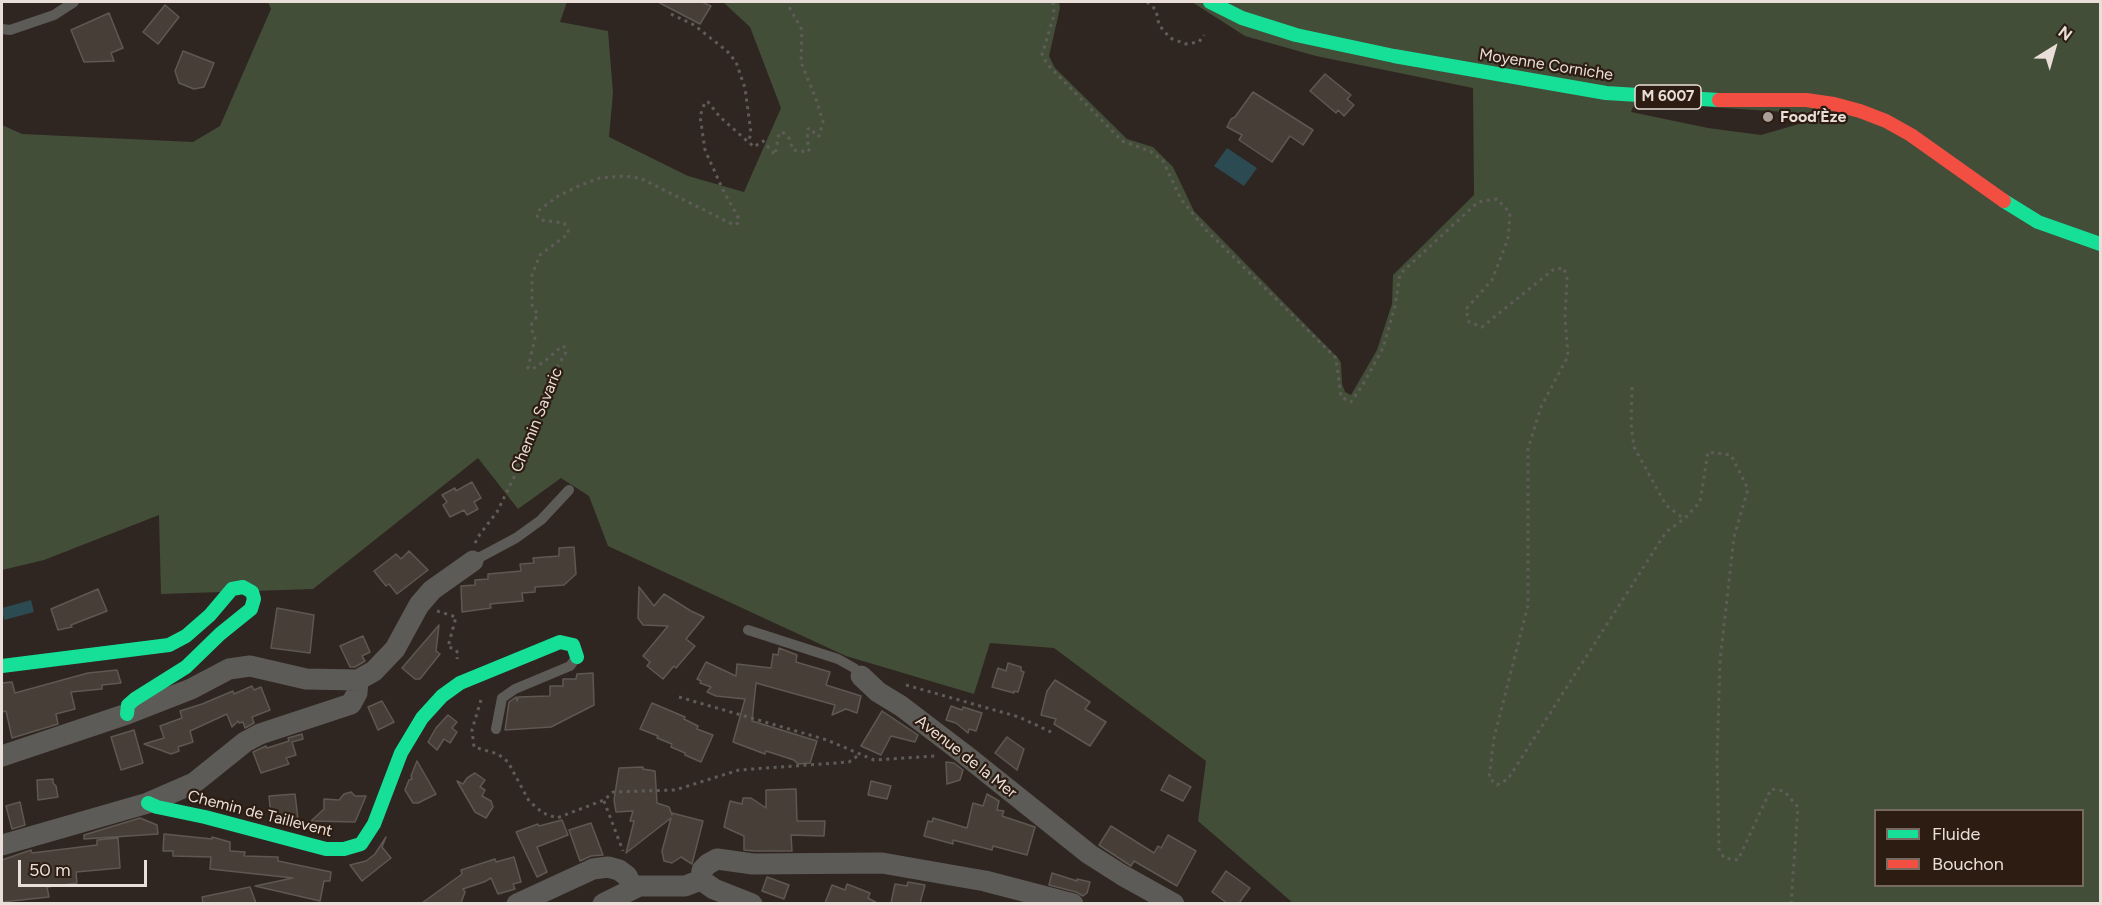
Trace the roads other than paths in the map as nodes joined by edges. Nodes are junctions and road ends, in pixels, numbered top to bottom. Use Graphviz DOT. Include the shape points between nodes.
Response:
graph roads {
  1 [pos="75,2"];
  2 [pos="1210,2"];
  3 [pos="2,29"];
  4 [pos="2100,244"];
  5 [pos="569,490"];
  6 [pos="474,561"];
  7 [pos="748,630"];
  8 [pos="577,657"];
  9 [pos="2,666"];
  10 [pos="861,676"];
  11 [pos="358,680"];
  12 [pos="127,714"];
  13 [pos="496,729"];
  14 [pos="2,756"];
  15 [pos="148,803"];
  16 [pos="2,845"];
  17 [pos="701,880"];
  18 [pos="636,887"];
  19 [pos="518,903"];
  20 [pos="603,903"];
  21 [pos="752,903"];
  22 [pos="1073,903"];
  23 [pos="1174,903"];
  1 -- 3 [label="lane" via="54,15 10,30"];
  2 -- 4 [label="street, Moyenne Corniche / M 6007" via="1242,18 1296,35 1606,93 1806,100 1851,109 1911,135 2038,222"];
  5 -- 6 [label="lane" via="541,520"];
  6 -- 11 [label="street" via="432,590 418,605 395,649 374,671"];
  7 -- 10 [label="lane, Avenue de la Mer" via="838,659"];
  8 -- 13 [label="lane" via="570,666 502,698"];
  8 -- 15 [label="street, Chemin de Taillevent" via="573,645 560,642 460,683 442,696 422,718 401,753 374,824 361,844 326,849"];
  9 -- 12 [label="street" via="169,645 210,615 232,589 243,587 252,592 251,609 186,667 135,699 128,705"];
  10 -- 23 [label="street, Avenue de la Mer" via="1089,854"];
  11 -- 12 [label="street" via="306,679 250,666 229,669"];
  11 -- 15 [label="street" via="351,704 260,734 194,783"];
  12 -- 14 [label="street"];
  15 -- 16 [label="street"];
  17 -- 18 [label="street" via="685,886"];
  17 -- 21 [label="street"];
  17 -- 22 [label="street" via="702,870 717,859 753,864 882,863 985,881"];
  18 -- 19 [label="street" via="619,870 593,869"];
  18 -- 20 [label="street"];
}
